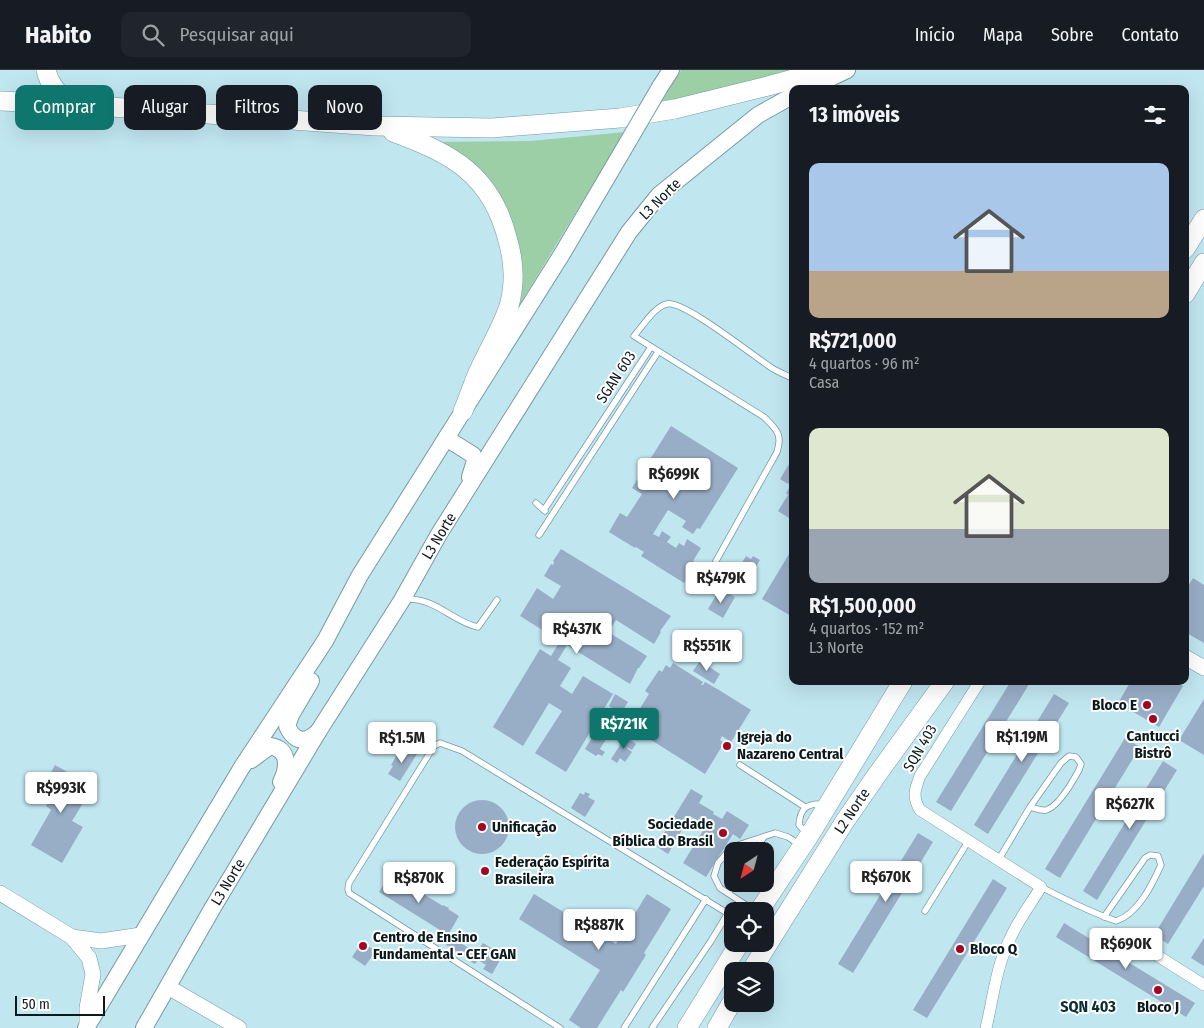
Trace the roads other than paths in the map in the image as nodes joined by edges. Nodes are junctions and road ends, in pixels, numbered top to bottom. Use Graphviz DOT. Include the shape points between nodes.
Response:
graph roads {
  1 [pos="46,70"];
  2 [pos="671,70"];
  3 [pos="826,70"];
  4 [pos="847,70"];
  5 [pos="52,85"];
  6 [pos="815,85"];
  7 [pos="789,98"];
  8 [pos="0,101"];
  9 [pos="15,102"];
  10 [pos="114,107"];
  11 [pos="308,121"];
  12 [pos="382,126"];
  13 [pos="382,129"];
  14 [pos="1204,219"];
  15 [pos="1189,242"];
  16 [pos="1204,263"];
  17 [pos="1189,287"];
  18 [pos="651,347"];
  19 [pos="658,352"];
  20 [pos="789,377"];
  21 [pos="463,411"];
  22 [pos="446,438"];
  23 [pos="465,493"];
  24 [pos="536,503"];
  25 [pos="544,510"];
  26 [pos="550,516"];
  27 [pos="539,535"];
  28 [pos="716,561"];
  29 [pos="402,600"];
  30 [pos="497,600"];
  31 [pos="325,641"];
  32 [pos="1189,659"];
  33 [pos="1204,668"];
  34 [pos="901,685"];
  35 [pos="942,685"];
  36 [pos="977,685"];
  37 [pos="318,732"];
  38 [pos="740,765"];
  39 [pos="242,767"];
  40 [pos="828,805"];
  41 [pos="805,807"];
  42 [pos="1030,807"];
  43 [pos="764,837"];
  44 [pos="254,838"];
  45 [pos="969,840"];
  46 [pos="805,841"];
  47 [pos="760,842"];
  48 [pos="999,859"];
  49 [pos="1041,888"];
  50 [pos="0,893"];
  51 [pos="728,893"];
  52 [pos="706,899"];
  53 [pos="742,902"];
  54 [pos="765,902"];
  55 [pos="724,910"];
  56 [pos="925,911"];
  57 [pos="1104,917"];
  58 [pos="724,923"];
  59 [pos="141,935"];
  60 [pos="72,937"];
  61 [pos="1150,951"];
  62 [pos="734,952"];
  63 [pos="757,962"];
  64 [pos="1204,985"];
  65 [pos="168,987"];
  66 [pos="726,1012"];
  67 [pos="86,1026"];
  68 [pos="144,1028"];
  69 [pos="239,1028"];
  70 [pos="560,1028"];
  71 [pos="624,1028"];
  72 [pos="652,1028"];
  73 [pos="686,1028"];
  74 [pos="717,1028"];
  75 [pos="986,1028"];
  1 -- 5 [label="main road"];
  2 -- 21 [label="main road, bridge" via="562,254"];
  3 -- 12 [label="main road" via="675,109 620,118 492,128"];
  4 -- 6 [label="main road"];
  7 -- 23 [label="main road, L3 Norte" via="758,115 659,196 628,232"];
  8 -- 9 [label="main road"];
  10 -- 11 [label="main road"];
  13 -- 21 [label="main road" via="439,150 463,167 495,202 506,230 512,256 513,288"];
  14 -- 15 [label="main road"];
  16 -- 17 [label="main road"];
  18 -- 19 [label="lane, SGAN 603"];
  18 -- 20 [label="lane" via="634,336 662,306 674,304"];
  18 -- 25 [label="lane, SGAN 603"];
  19 -- 26 [label="lane, SGAN 603"];
  19 -- 28 [label="lane" via="764,417 779,435 777,452"];
  21 -- 22 [label="main road"];
  22 -- 23 [label="main road" via="473,455 475,461"];
  22 -- 31 [label="main road" via="360,575"];
  23 -- 29 [label="main road, L3 Norte"];
  24 -- 25 [label="lane"];
  25 -- 26 [label="lane"];
  26 -- 27 [label="lane, SGAN 603"];
  29 -- 30 [label="lane" via="420,600 478,627"];
  29 -- 37 [label="main road, L3 Norte"];
  31 -- 37 [label="main road" via="311,679 287,726 291,734 302,740"];
  31 -- 39 [label="main road"];
  32 -- 33 [label="street"];
  34 -- 40 [label="main road, L2 Norte"];
  35 -- 63 [label="main road, L2 Norte" via="845,821"];
  36 -- 45 [label="street, SQN 403" via="915,789 915,801 920,810"];
  37 -- 44 [label="main road, L3 Norte"];
  38 -- 41 [label="lane"];
  39 -- 44 [label="main road" via="270,746 278,748 286,758 285,775"];
  39 -- 59 [label="main road"];
  40 -- 41 [label="lane" via="813,803"];
  40 -- 46 [label="main road, L2 Norte"];
  41 -- 46 [label="lane" via="800,816"];
  42 -- 42 [label="lane" via="1065,758 1076,757 1081,764 1057,802 1048,810"];
  42 -- 48 [label="lane"];
  43 -- 46 [label="lane" via="775,833"];
  43 -- 47 [label="lane"];
  43 -- 51 [label="lane" via="732,847 718,863 714,876 720,888"];
  44 -- 65 [label="main road, L3 Norte"];
  45 -- 48 [label="street, SQN 403"];
  45 -- 56 [label="lane"];
  46 -- 54 [label="main road, L2 Norte"];
  48 -- 49 [label="street, SQN 403"];
  49 -- 57 [label="lane, SQN 403"];
  49 -- 75 [label="street" via="1008,941"];
  50 -- 60 [label="street"];
  51 -- 53 [label="lane"];
  52 -- 55 [label="lane"];
  52 -- 70 [label="lane" via="462,751 440,743 434,746 349,883 349,892"];
  52 -- 71 [label="lane"];
  57 -- 57 [label="lane" via="1145,858 1158,856 1161,865 1140,902 1127,917 1116,921"];
  58 -- 72 [label="lane"];
  59 -- 60 [label="street" via="100,941"];
  59 -- 67 [label="main road"];
  60 -- 67 [label="street" via="92,965"];
  61 -- 64 [label="street"];
  62 -- 73 [label="main road"];
  65 -- 68 [label="main road, L3 Norte"];
  65 -- 69 [label="street"];
  66 -- 74 [label="main road"];
}
